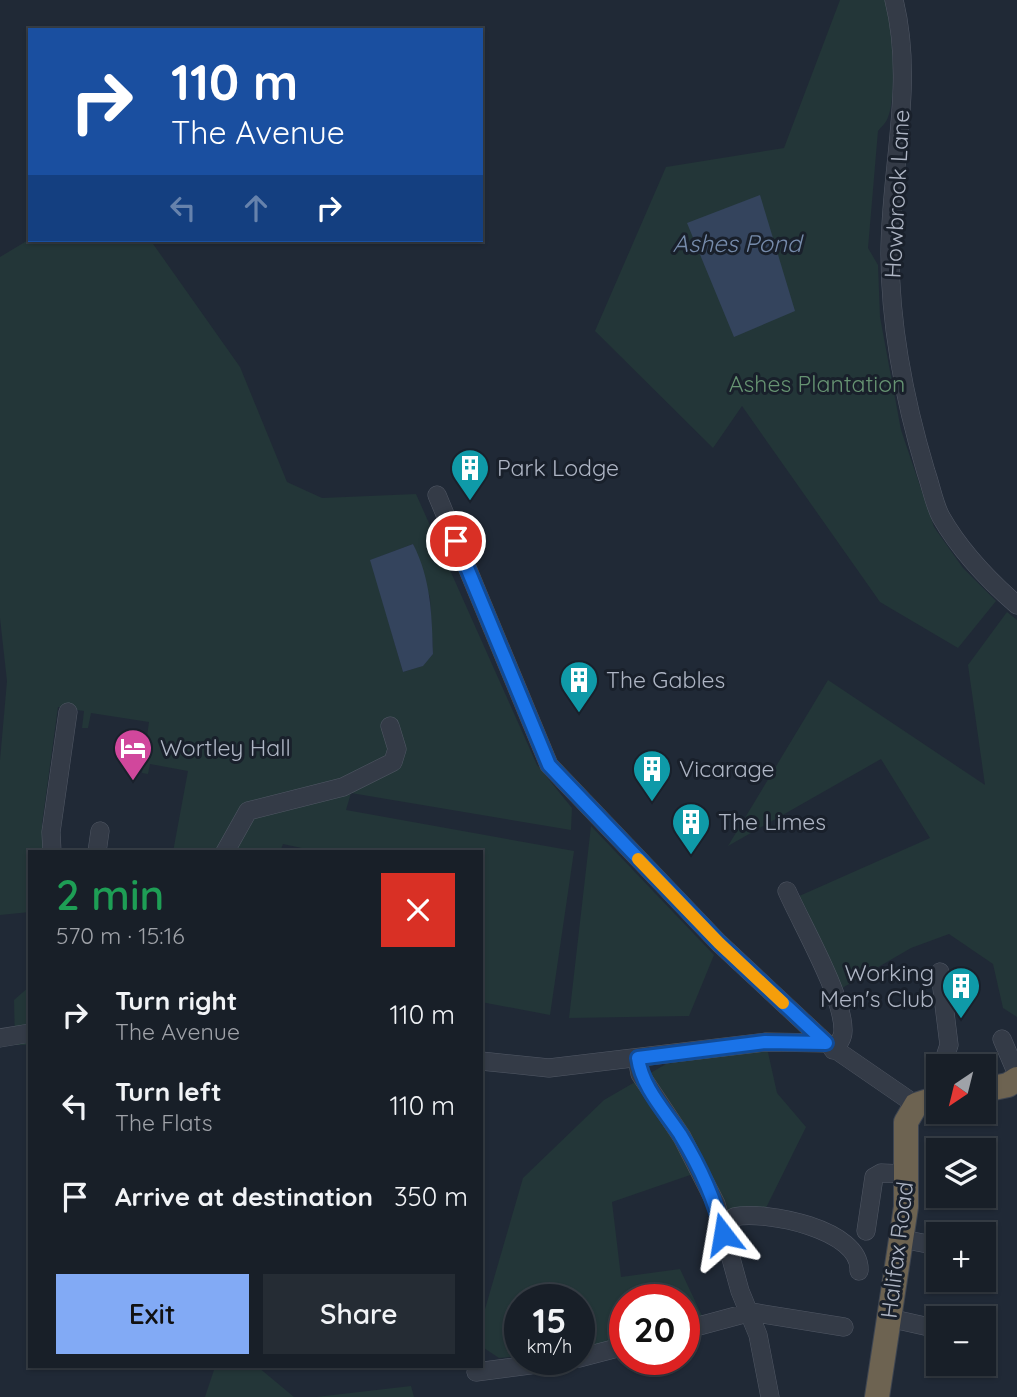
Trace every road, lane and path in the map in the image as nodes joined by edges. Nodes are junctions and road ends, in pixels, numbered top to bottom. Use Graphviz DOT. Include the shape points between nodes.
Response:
graph roads {
  1 [pos="894,0"];
  2 [pos="437,495"];
  3 [pos="1017,605"];
  4 [pos="68,712"];
  5 [pos="390,726"];
  6 [pos="100,831"];
  7 [pos="52,850"];
  8 [pos="97,850"];
  9 [pos="226,850"];
  10 [pos="787,891"];
  11 [pos="940,972"];
  12 [pos="28,1033"];
  13 [pos="0,1038"];
  14 [pos="1002,1039"];
  15 [pos="830,1046"];
  16 [pos="946,1054"];
  17 [pos="638,1058"];
  18 [pos="483,1061"];
  19 [pos="1017,1076"];
  20 [pos="996,1088"];
  21 [pos="926,1099"];
  22 [pos="926,1104"];
  23 [pos="906,1174"];
  24 [pos="716,1204"];
  25 [pos="734,1217"];
  26 [pos="866,1231"];
  27 [pos="723,1234"];
  28 [pos="902,1239"];
  29 [pos="926,1244"];
  30 [pos="859,1270"];
  31 [pos="751,1312"];
  32 [pos="889,1318"];
  33 [pos="700,1326"];
  34 [pos="926,1326"];
  35 [pos="844,1327"];
  36 [pos="504,1368"];
  37 [pos="476,1372"];
  38 [pos="770,1397"];
  39 [pos="877,1397"];
  1 -- 3 [label="street, Howbrook Lane" via="902,63 901,136 890,252 895,326 911,423 940,515 971,562"];
  2 -- 15 [label="street" via="549,765 719,943"];
  4 -- 7 [label="street"];
  5 -- 9 [label="street" via="397,749 393,762 344,787 248,811"];
  6 -- 8 [label="street"];
  10 -- 15 [label="street" via="835,993 844,1029 843,1038"];
  11 -- 16 [label="street" via="949,1045"];
  12 -- 13 [label="street"];
  14 -- 19 [label="street"];
  15 -- 17 [label="street" via="765,1042"];
  15 -- 21 [label="street"];
  17 -- 18 [label="street" via="550,1068"];
  17 -- 24 [label="street" via="640,1074 682,1137"];
  19 -- 20 [label="highway" via="1009,1085"];
  22 -- 23 [label="highway, Halifax Road" via="906,1122"];
  23 -- 26 [label="street" via="874,1177"];
  23 -- 28 [label="highway, Halifax Road"];
  24 -- 25 [label="street"];
  24 -- 27 [label="street"];
  25 -- 27 [label="street"];
  25 -- 30 [label="street" via="758,1214 803,1223 846,1247"];
  27 -- 31 [label="street"];
  28 -- 29 [label="street"];
  28 -- 32 [label="highway, Halifax Road"];
  31 -- 33 [label="street"];
  31 -- 35 [label="street"];
  31 -- 38 [label="street"];
  32 -- 34 [label="street"];
  32 -- 39 [label="highway, Halifax Road"];
  36 -- 37 [label="street"];
}
